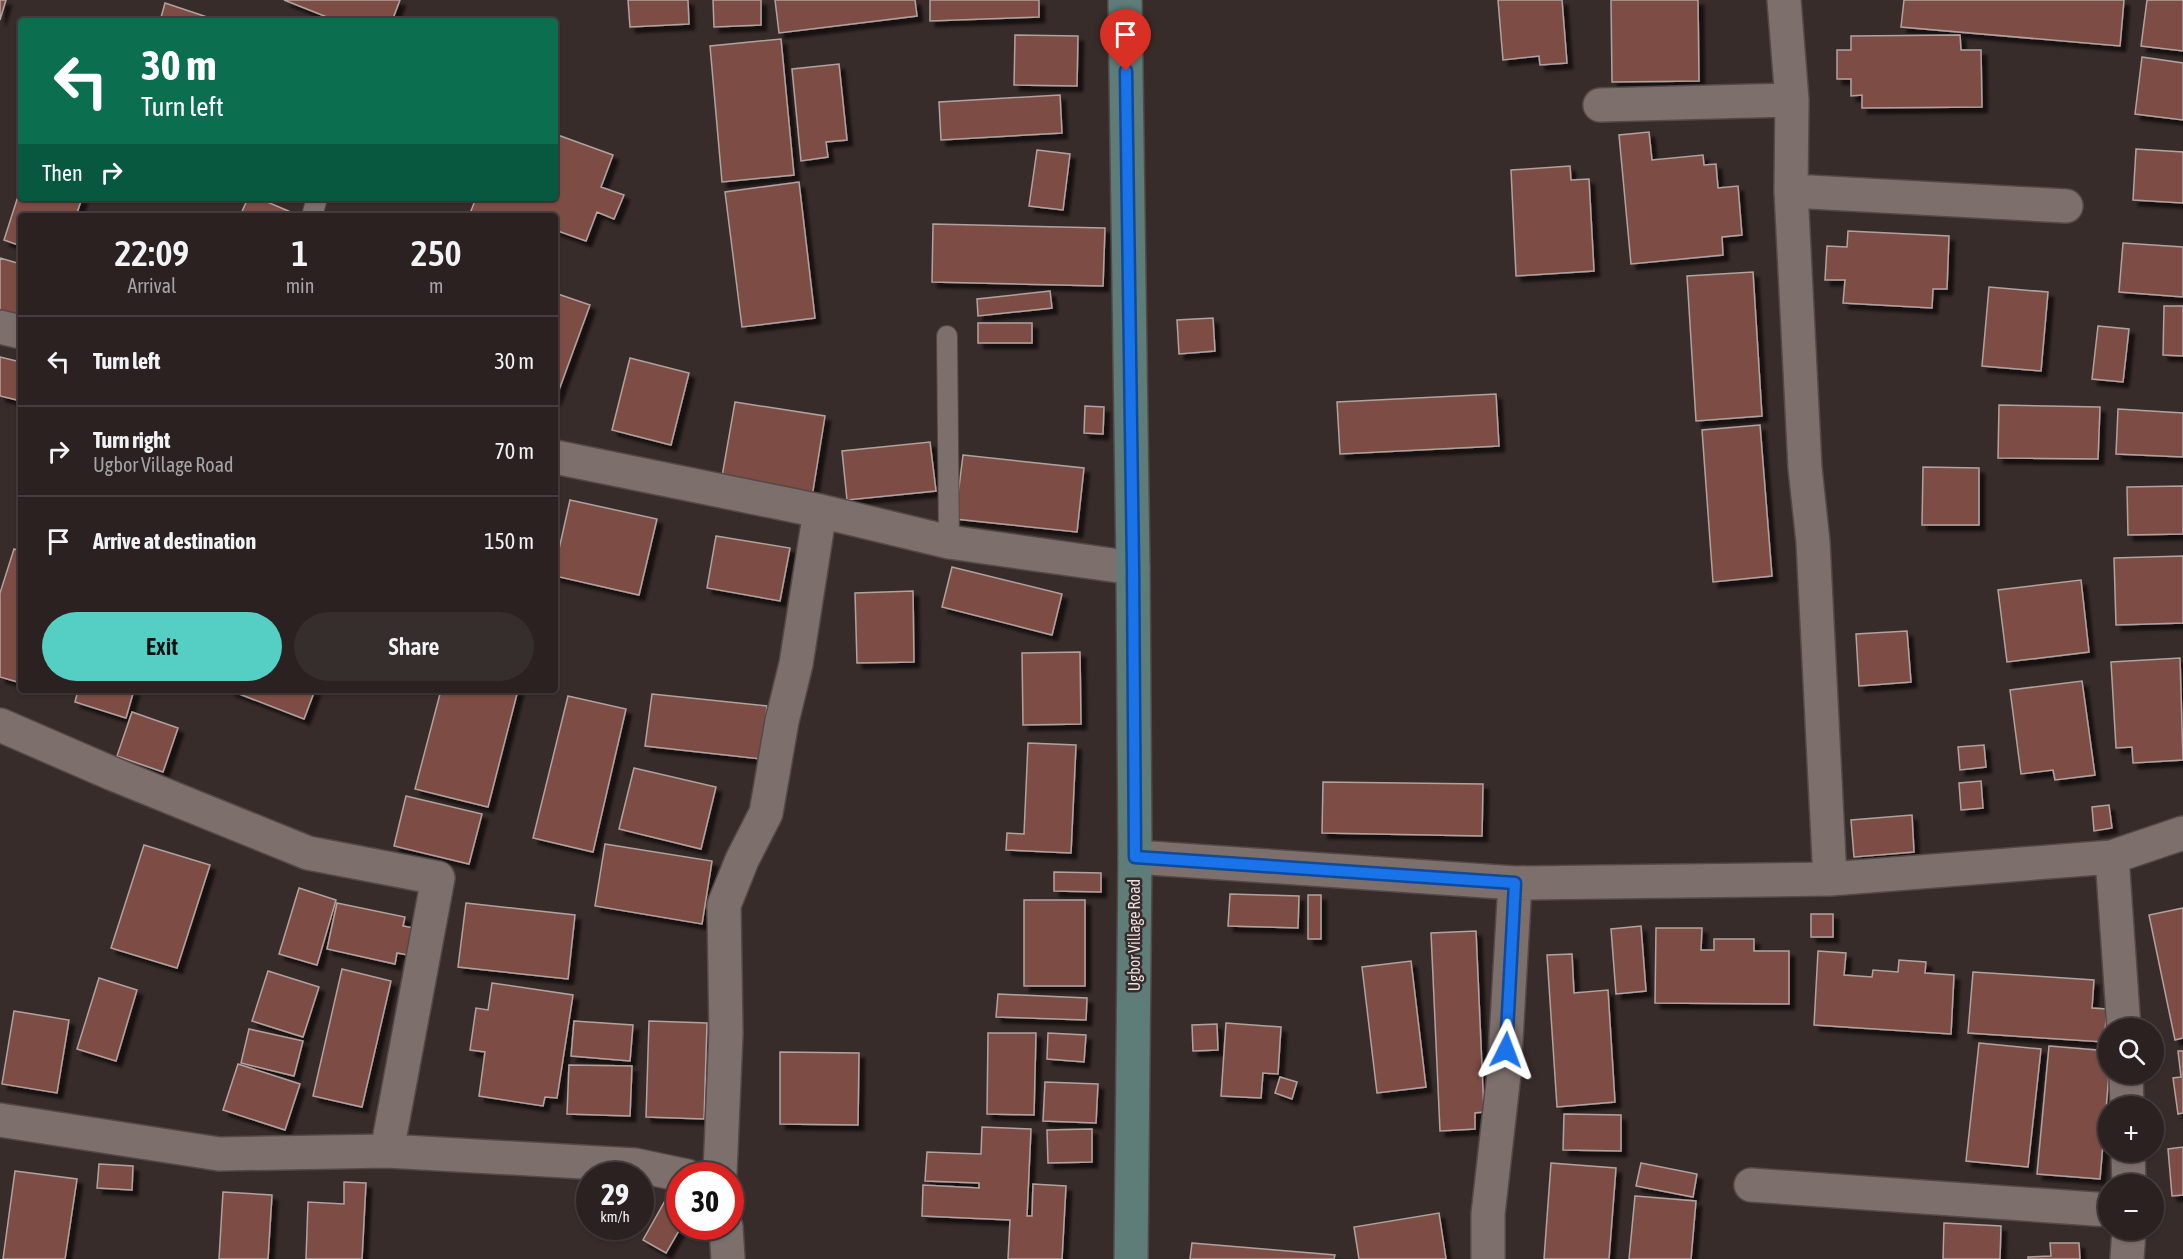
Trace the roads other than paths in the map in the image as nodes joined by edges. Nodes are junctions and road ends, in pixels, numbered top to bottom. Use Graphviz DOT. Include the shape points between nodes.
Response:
graph roads {
  1 [pos="1125,0"];
  2 [pos="1784,0"];
  3 [pos="1792,100"];
  4 [pos="1600,105"];
  5 [pos="1791,191"];
  6 [pos="2067,206"];
  7 [pos="0,327"];
  8 [pos="18,331"];
  9 [pos="947,336"];
  10 [pos="558,458"];
  11 [pos="820,511"];
  12 [pos="949,542"];
  13 [pos="1133,568"];
  14 [pos="0,725"];
  15 [pos="2183,833"];
  16 [pos="1135,857"];
  17 [pos="2112,857"];
  18 [pos="1830,879"];
  19 [pos="1515,883"];
  20 [pos="2123,1018"];
  21 [pos="0,1120"];
  22 [pos="387,1151"];
  23 [pos="716,1162"];
  24 [pos="666,1172"];
  25 [pos="1751,1185"];
  26 [pos="2098,1209"];
  27 [pos="727,1240"];
  28 [pos="2128,1240"];
  29 [pos="728,1259"];
  30 [pos="1131,1259"];
  31 [pos="1488,1259"];
  32 [pos="2127,1259"];
  1 -- 13 [label="street, Ugbor Village Road"];
  2 -- 3 [label="street"];
  3 -- 4 [label="street"];
  3 -- 5 [label="street"];
  5 -- 6 [label="street"];
  5 -- 18 [label="street" via="1805,468 1814,542"];
  7 -- 8 [label="street"];
  9 -- 12 [label="lane"];
  10 -- 11 [label="street"];
  11 -- 12 [label="street"];
  11 -- 23 [label="street" via="796,664 766,813 724,905 726,1034"];
  12 -- 13 [label="street"];
  13 -- 16 [label="street, Ugbor Village Road"];
  14 -- 22 [label="street" via="308,853 438,878"];
  15 -- 17 [label="street"];
  16 -- 19 [label="street"];
  16 -- 30 [label="street, Ugbor Village Road"];
  17 -- 18 [label="street"];
  17 -- 20 [label="street"];
  18 -- 19 [label="street"];
  19 -- 31 [label="street" via="1504,1074 1488,1214"];
  21 -- 22 [label="street" via="219,1154"];
  22 -- 24 [label="street" via="635,1166"];
  25 -- 26 [label="street"];
  27 -- 29 [label="street"];
  28 -- 32 [label="street"];
}
